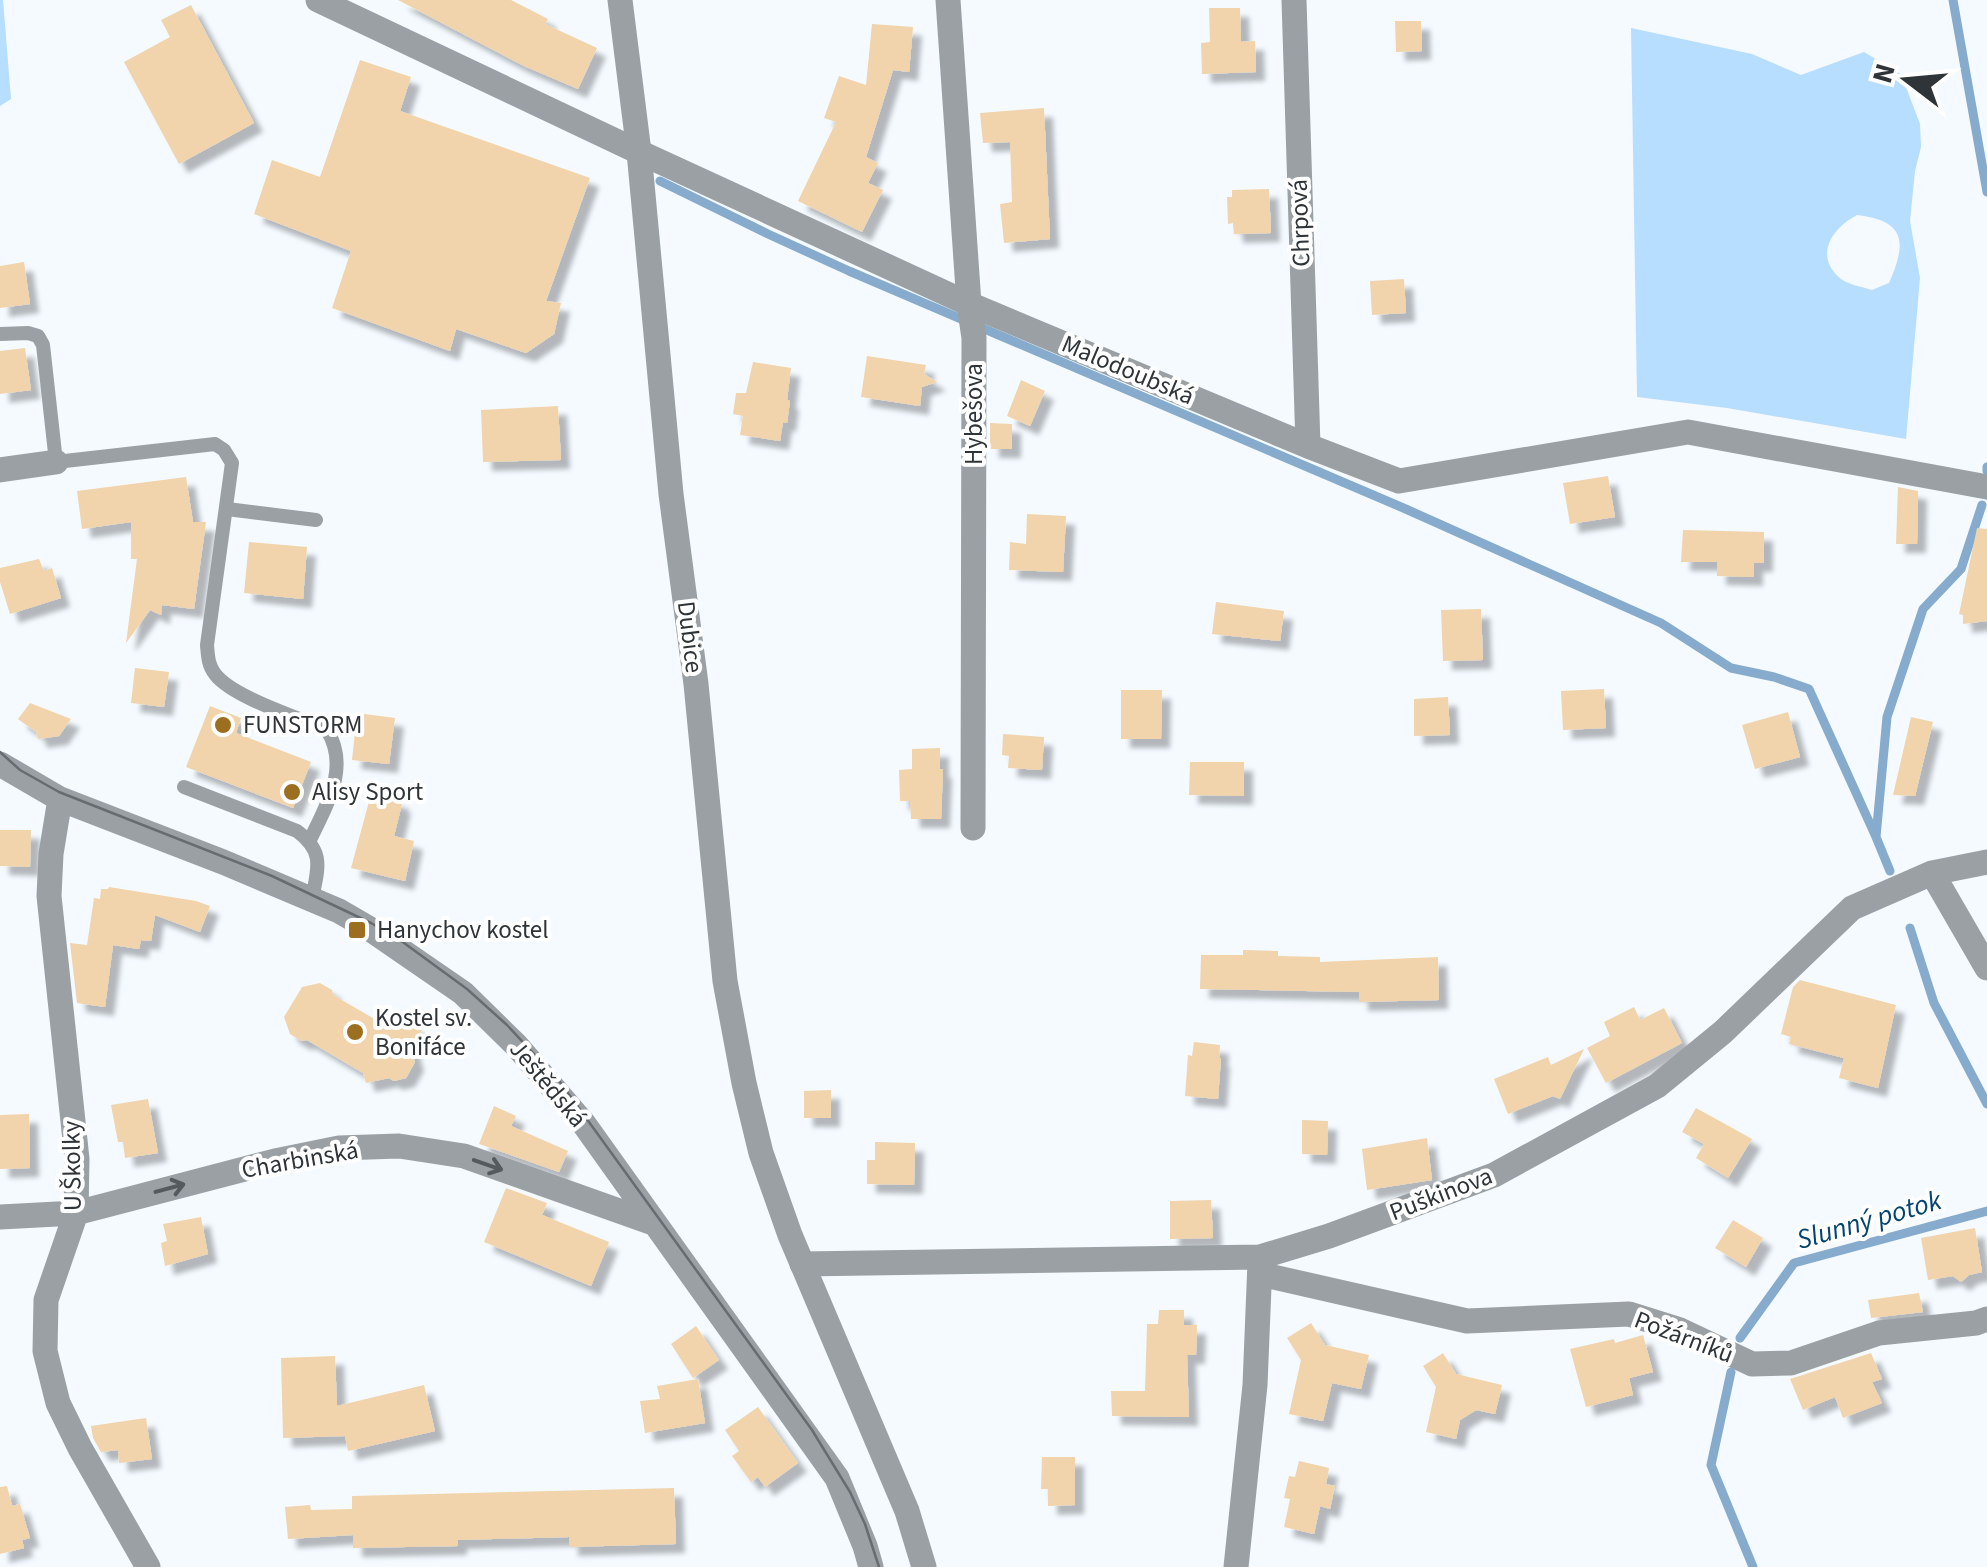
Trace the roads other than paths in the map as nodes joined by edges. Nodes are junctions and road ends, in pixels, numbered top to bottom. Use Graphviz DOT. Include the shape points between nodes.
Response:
graph roads {
  1 [pos="318,0"];
  2 [pos="620,0"];
  3 [pos="948,0"];
  4 [pos="1294,0"];
  5 [pos="639,152"];
  6 [pos="969,304"];
  7 [pos="0,334"];
  8 [pos="1308,446"];
  9 [pos="56,462"];
  10 [pos="0,470"];
  11 [pos="1987,487"];
  12 [pos="227,509"];
  13 [pos="316,520"];
  14 [pos="0,764"];
  15 [pos="184,787"];
  16 [pos="60,799"];
  17 [pos="972,828"];
  18 [pos="310,840"];
  19 [pos="1987,862"];
  20 [pos="1932,873"];
  21 [pos="312,898"];
  22 [pos="1987,968"];
  23 [pos="76,1213"];
  24 [pos="0,1218"];
  25 [pos="653,1223"];
  26 [pos="802,1264"];
  27 [pos="1260,1266"];
  28 [pos="1987,1319"];
  29 [pos="148,1567"];
  30 [pos="871,1567"];
  31 [pos="924,1567"];
  32 [pos="1237,1567"];
  1 -- 5 [label="street, Malodoubská"];
  2 -- 5 [label="street, Dubice"];
  3 -- 6 [label="street, Hybešova"];
  4 -- 8 [label="street, Chrpová"];
  5 -- 6 [label="street, Malodoubská"];
  5 -- 26 [label="street, Dubice" via="726,982 761,1153"];
  6 -- 8 [label="street, Malodoubská"];
  6 -- 17 [label="street, Hybešova"];
  7 -- 9 [label="lane" via="28,333 43,344"];
  8 -- 11 [label="street, Malodoubská" via="1399,481 1688,432"];
  9 -- 10 [label="street"];
  9 -- 12 [label="lane" via="215,444 232,463"];
  12 -- 13 [label="lane"];
  12 -- 18 [label="lane" via="208,663 230,689 327,730 335,742 339,758 331,795"];
  14 -- 16 [label="street, Ještědská"];
  15 -- 18 [label="lane"];
  16 -- 21 [label="street, Ještědská"];
  16 -- 23 [label="street, U Školky" via="49,896 77,1159"];
  18 -- 21 [label="lane" via="318,855"];
  19 -- 20 [label="street, Puškinova"];
  20 -- 22 [label="street"];
  20 -- 27 [label="street, Puškinova" via="1852,908 1657,1086 1494,1174"];
  21 -- 25 [label="street, Ještědská" via="463,994 584,1124"];
  23 -- 24 [label="street, Charbinská"];
  23 -- 25 [label="street, Charbinská, one-way" via="274,1161 339,1148 399,1146 464,1156"];
  23 -- 29 [label="street, U Školky" via="46,1300 45,1351 58,1402"];
  25 -- 30 [label="street, Ještědská" via="837,1478"];
  26 -- 27 [label="street, Puškinova"];
  26 -- 31 [label="street"];
  27 -- 28 [label="street, Požárníků" via="1467,1320 1629,1314 1752,1364 1791,1363 1879,1333"];
  27 -- 32 [label="street"];
}
